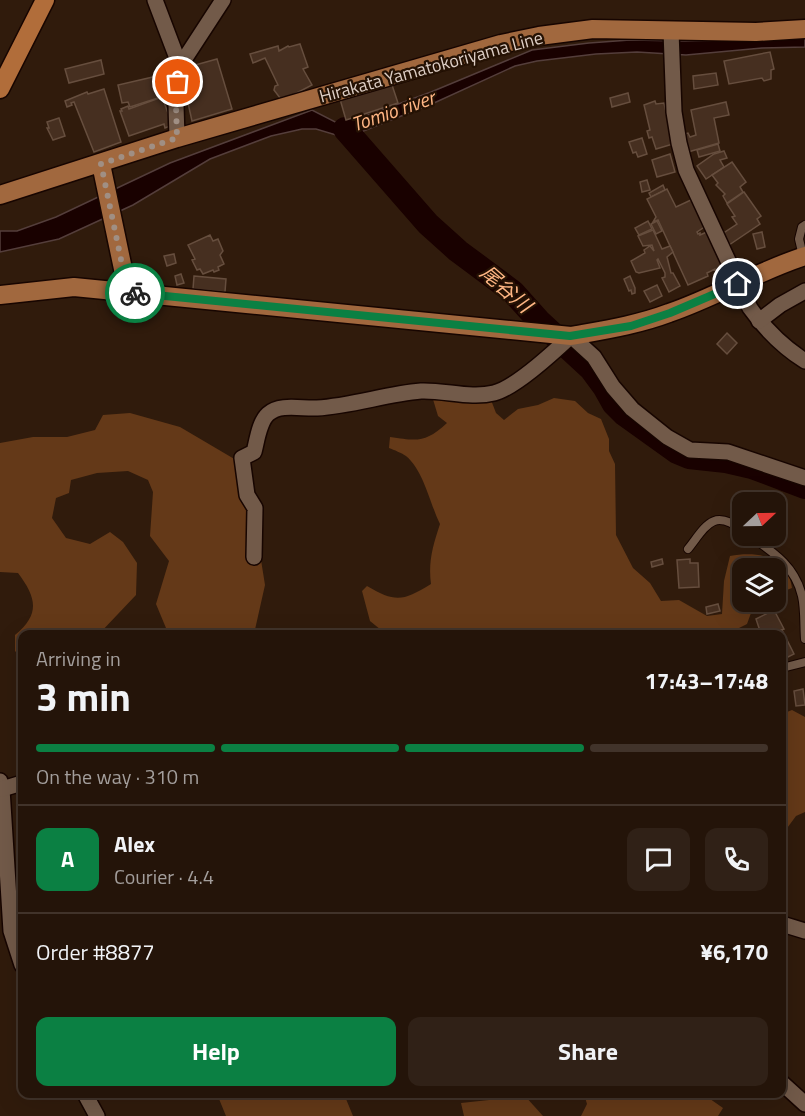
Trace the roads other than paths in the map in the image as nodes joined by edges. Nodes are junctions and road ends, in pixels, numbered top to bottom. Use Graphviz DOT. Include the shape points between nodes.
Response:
graph roads {
  1 [pos="45,0"];
  2 [pos="155,0"];
  3 [pos="223,0"];
  4 [pos="805,29"];
  5 [pos="671,31"];
  6 [pos="180,66"];
  7 [pos="0,89"];
  8 [pos="177,138"];
  9 [pos="101,164"];
  10 [pos="0,195"];
  11 [pos="805,225"];
  12 [pos="804,256"];
  13 [pos="738,284"];
  14 [pos="805,291"];
  15 [pos="125,292"];
  16 [pos="0,295"];
  17 [pos="759,321"];
  18 [pos="570,336"];
  19 [pos="805,361"];
  20 [pos="805,478"];
  21 [pos="732,523"];
  22 [pos="764,546"];
  23 [pos="688,549"];
  24 [pos="254,557"];
  25 [pos="805,639"];
  26 [pos="805,662"];
  27 [pos="786,667"];
  28 [pos="18,783"];
  29 [pos="1,785"];
  30 [pos="786,925"];
  31 [pos="805,931"];
  32 [pos="18,953"];
  33 [pos="786,1087"];
  34 [pos="87,1098"];
  35 [pos="805,1104"];
  36 [pos="97,1116"];
  1 -- 7 [label="highway"];
  2 -- 6 [label="street"];
  3 -- 6 [label="street"];
  4 -- 5 [label="main road, Hirakata Yamatokoriyama Line"];
  5 -- 8 [label="main road, Hirakata Yamatokoriyama Line" via="593,29 511,42"];
  5 -- 13 [label="street" via="674,112 686,170"];
  6 -- 8 [label="street"];
  8 -- 9 [label="main road, Hirakata Yamatokoriyama Line"];
  9 -- 10 [label="main road, Hirakata Yamatokoriyama Line"];
  9 -- 15 [label="main road"];
  11 -- 12 [label="lane" via="799,239"];
  12 -- 13 [label="main road"];
  13 -- 17 [label="street"];
  13 -- 18 [label="main road" via="631,326"];
  14 -- 17 [label="street"];
  15 -- 16 [label="main road" via="74,287"];
  15 -- 18 [label="main road"];
  17 -- 19 [label="street"];
  18 -- 20 [label="street" via="594,357 632,408 667,437 690,450 728,452"];
  18 -- 24 [label="street" via="497,392 422,391 348,406 280,408 268,414 254,452 242,458 248,495 255,508"];
  21 -- 23 [label="lane" via="713,521"];
  22 -- 25 [label="lane" via="789,568 802,596"];
  26 -- 27 [label="lane"];
  28 -- 29 [label="street"];
  29 -- 32 [label="street" via="11,931"];
  30 -- 31 [label="street"];
  33 -- 35 [label="street"];
  34 -- 36 [label="street"];
}
